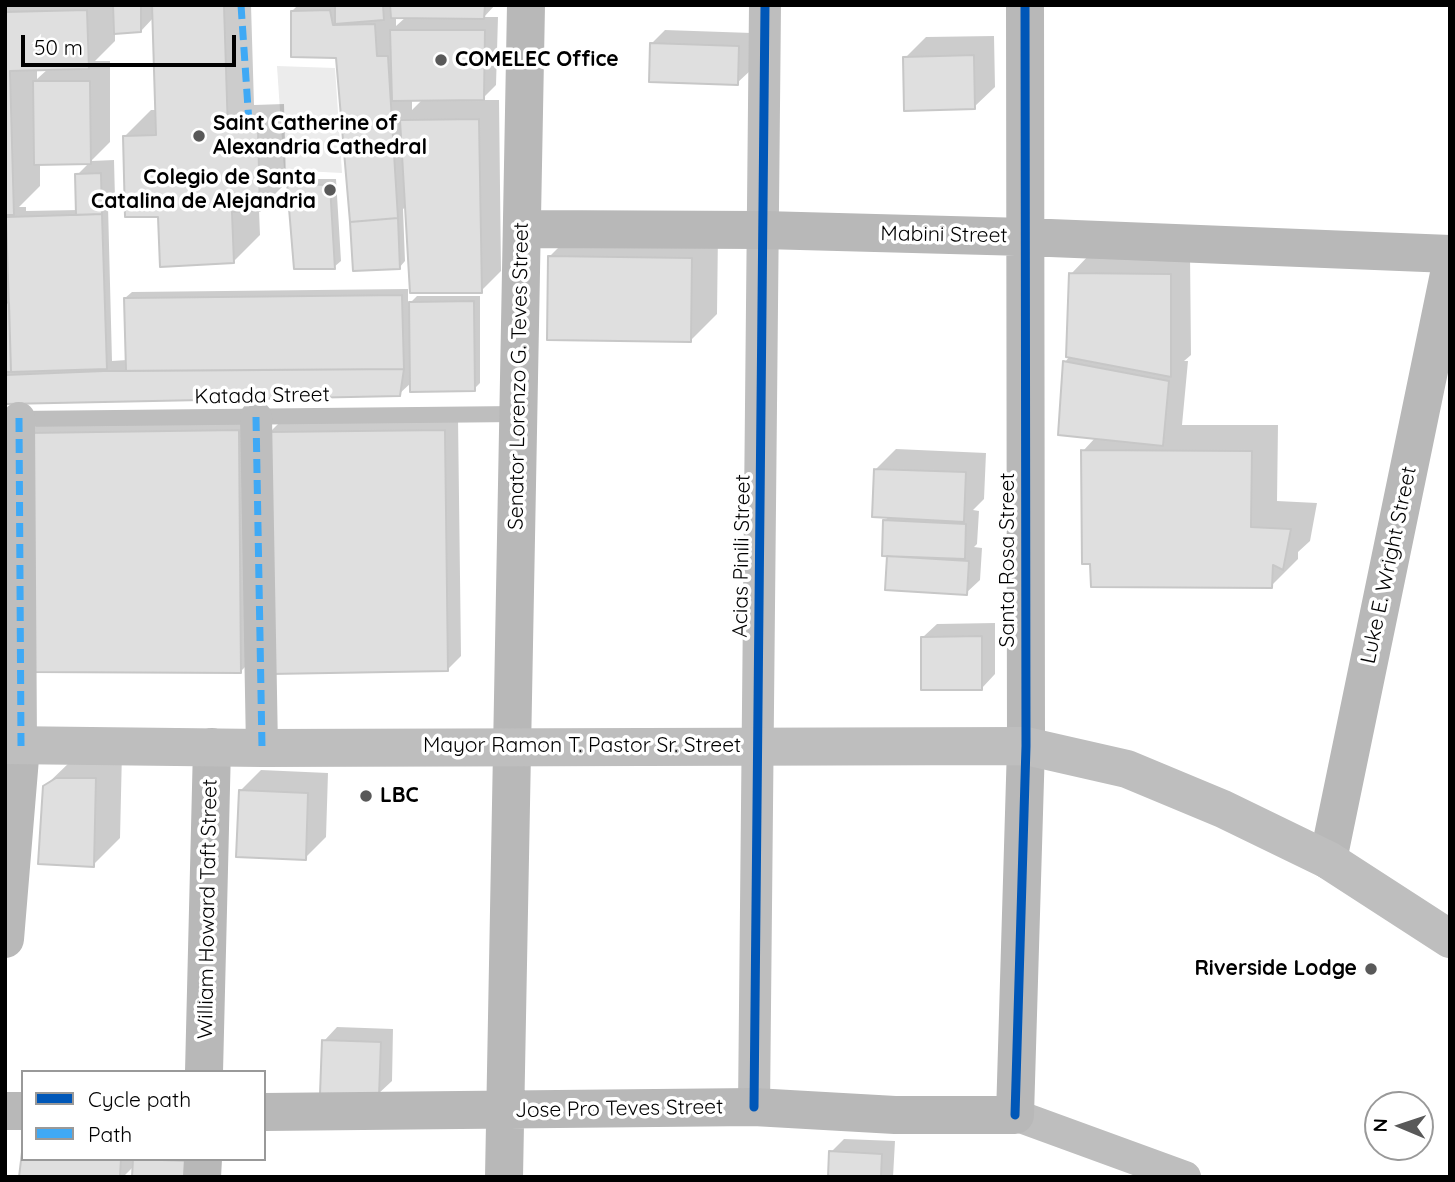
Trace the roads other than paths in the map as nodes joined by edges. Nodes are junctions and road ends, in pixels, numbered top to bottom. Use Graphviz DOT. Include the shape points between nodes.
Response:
graph roads {
  1 [pos="526,5"];
  2 [pos="765,5"];
  3 [pos="1025,5"];
  4 [pos="522,229"];
  5 [pos="763,230"];
  6 [pos="1026,237"];
  7 [pos="1450,254"];
  8 [pos="1450,269"];
  9 [pos="518,414"];
  10 [pos="256,417"];
  11 [pos="12,419"];
  12 [pos="13,746"];
  13 [pos="758,746"];
  14 [pos="1026,746"];
  15 [pos="212,747"];
  16 [pos="512,747"];
  17 [pos="262,748"];
  18 [pos="1328,860"];
  19 [pos="1449,937"];
  20 [pos="5,939"];
  21 [pos="204,1070"];
  22 [pos="754,1107"];
  23 [pos="505,1111"];
  24 [pos="266,1112"];
  25 [pos="1015,1115"];
  26 [pos="504,1177"];
  27 [pos="1185,1177"];
  1 -- 4 [label="street, Senator Lorenzo G. Teves Street"];
  2 -- 5 [label="street, Acias Pinili Street"];
  3 -- 6 [label="street, Santa Rosa Street"];
  4 -- 5 [label="street, Mabini Street"];
  4 -- 9 [label="street, Senator Lorenzo G. Teves Street"];
  5 -- 6 [label="street, Mabini Street"];
  5 -- 13 [label="street, Acias Pinili Street"];
  6 -- 7 [label="street, Mabini Street"];
  6 -- 14 [label="street, Santa Rosa Street"];
  8 -- 18 [label="street, Luke E. Wright Street"];
  9 -- 10 [label="lane, Katada Street"];
  9 -- 16 [label="street, Senator Lorenzo G. Teves Street"];
  10 -- 11 [label="lane, Katada Street"];
  10 -- 17 [label="street"];
  11 -- 12 [label="street"];
  12 -- 15 [label="main road, Mayor Ramon T. Pastor Sr. Street"];
  12 -- 20 [label="street"];
  13 -- 14 [label="main road, Mayor Ramon T. Pastor Sr. Street"];
  13 -- 16 [label="main road, Mayor Ramon T. Pastor Sr. Street"];
  13 -- 22 [label="street, Acias Pinili Street"];
  14 -- 18 [label="main road, Mayor Ramon T. Pastor Sr. Street" via="1127,769"];
  14 -- 25 [label="street, Santa Rosa Street"];
  15 -- 17 [label="main road, Mayor Ramon T. Pastor Sr. Street"];
  15 -- 21 [label="street, William Howard Taft Street"];
  16 -- 17 [label="main road, Mayor Ramon T. Pastor Sr. Street"];
  16 -- 23 [label="street, Senator Lorenzo G. Teves Street"];
  18 -- 19 [label="main road, Mayor Ramon T. Pastor Sr. Street"];
  22 -- 23 [label="street, Jose Pro Teves Street"];
  22 -- 25 [label="street, Jose Pro Teves Street" via="895,1115"];
  23 -- 24 [label="street, Jose Pro Teves Street"];
  23 -- 26 [label="street, Senator Lorenzo G. Teves Street"];
  25 -- 27 [label="street"];
}
